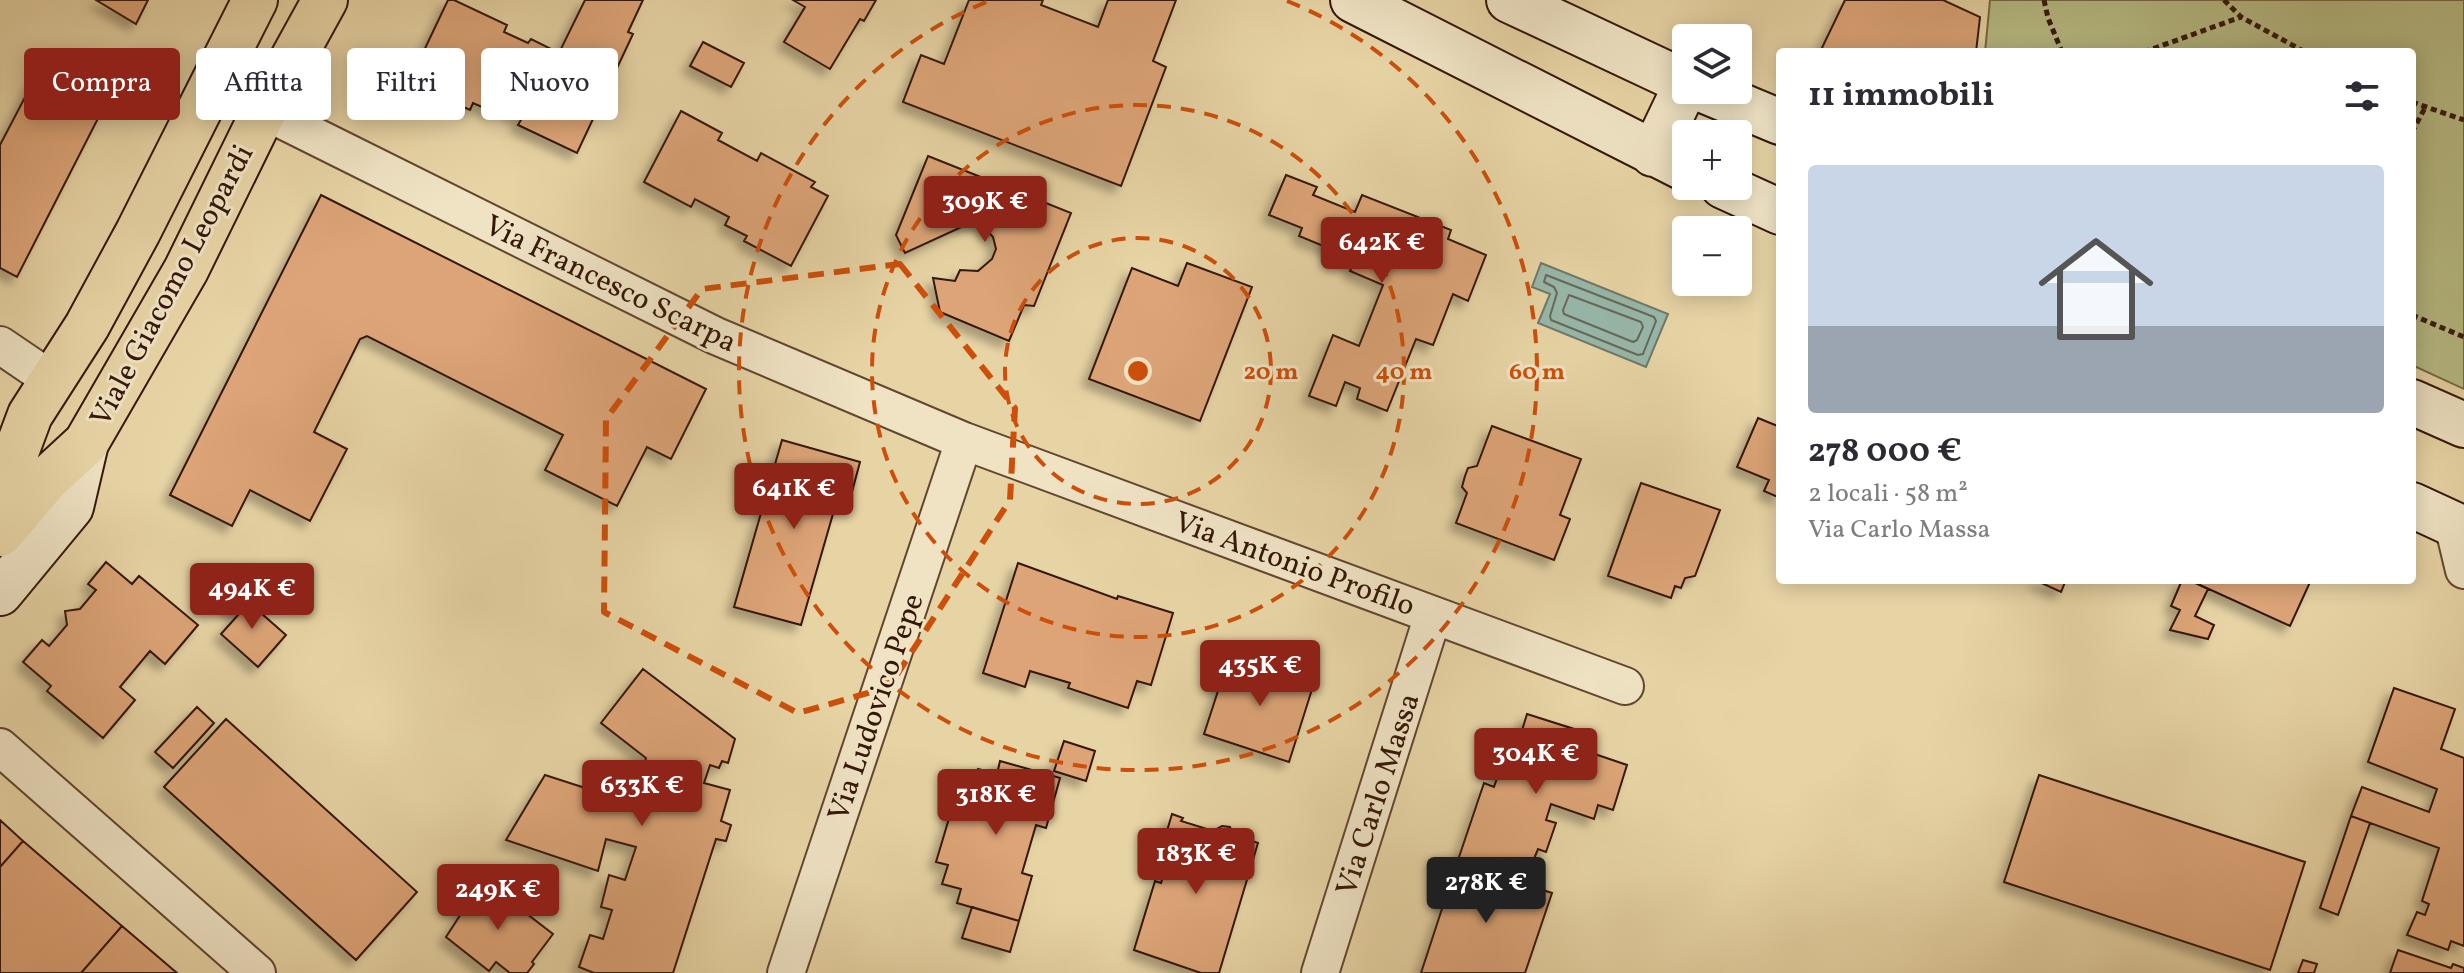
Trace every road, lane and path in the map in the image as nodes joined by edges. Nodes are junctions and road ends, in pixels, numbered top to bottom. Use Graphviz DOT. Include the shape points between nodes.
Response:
graph roads {
  1 [pos="255,0"];
  2 [pos="325,0"];
  3 [pos="1353,0"];
  4 [pos="1509,0"];
  5 [pos="2044,0"];
  6 [pos="2224,0"];
  7 [pos="2241,17"];
  8 [pos="299,48"];
  9 [pos="2060,48"];
  10 [pos="2155,48"];
  11 [pos="2298,48"];
  12 [pos="1672,77"];
  13 [pos="2416,103"];
  14 [pos="1682,104"];
  15 [pos="1737,104"];
  16 [pos="2426,106"];
  17 [pos="260,120"];
  18 [pos="282,120"];
  19 [pos="1776,120"];
  20 [pos="2464,120"];
  21 [pos="2416,125"];
  22 [pos="1670,161"];
  23 [pos="1752,199"];
  24 [pos="1776,210"];
  25 [pos="2416,317"];
  26 [pos="2464,337"];
  27 [pos="0,345"];
  28 [pos="2416,404"];
  29 [pos="27,411"];
  30 [pos="2464,425"];
  31 [pos="964,441"];
  32 [pos="86,443"];
  33 [pos="0,485"];
  34 [pos="2416,507"];
  35 [pos="2458,526"];
  36 [pos="0,534"];
  37 [pos="2464,570"];
  38 [pos="0,593"];
  39 [pos="1433,615"];
  40 [pos="1625,686"];
  41 [pos="0,747"];
  42 [pos="257,973"];
  43 [pos="786,973"];
  44 [pos="1320,973"];
  1 -- 29 [label="main road, Viale Giacomo Leopardi" via="138,232"];
  2 -- 8 [label="main road, Viale Giacomo Leopardi"];
  3 -- 22 [label="main road"];
  4 -- 12 [label="main road"];
  5 -- 9 [label="path"];
  6 -- 7 [label="path"];
  7 -- 10 [label="path"];
  7 -- 11 [label="path"];
  13 -- 16 [label="path"];
  14 -- 22 [label="main road"];
  15 -- 19 [label="main road"];
  16 -- 20 [label="path"];
  16 -- 21 [label="path"];
  17 -- 32 [label="main road, Viale Giacomo Leopardi" via="186,270"];
  18 -- 31 [label="street, Via Francesco Scarpa" via="716,336"];
  23 -- 24 [label="main road"];
  25 -- 26 [label="path"];
  27 -- 29 [label="street"];
  28 -- 30 [label="main road"];
  29 -- 33 [label="main road, Viale Giacomo Leopardi"];
  31 -- 39 [label="street, Via Antonio Profilo"];
  31 -- 43 [label="street, Via Ludovico Pepe"];
  32 -- 36 [label="main road, Viale Giacomo Leopardi"];
  32 -- 38 [label="main road, Viale Giacomo Leopardi" via="71,507"];
  34 -- 35 [label="main road"];
  35 -- 37 [label="street"];
  39 -- 40 [label="street, Via Antonio Profilo"];
  39 -- 44 [label="street, Via Carlo Massa"];
  41 -- 42 [label="street"];
}
